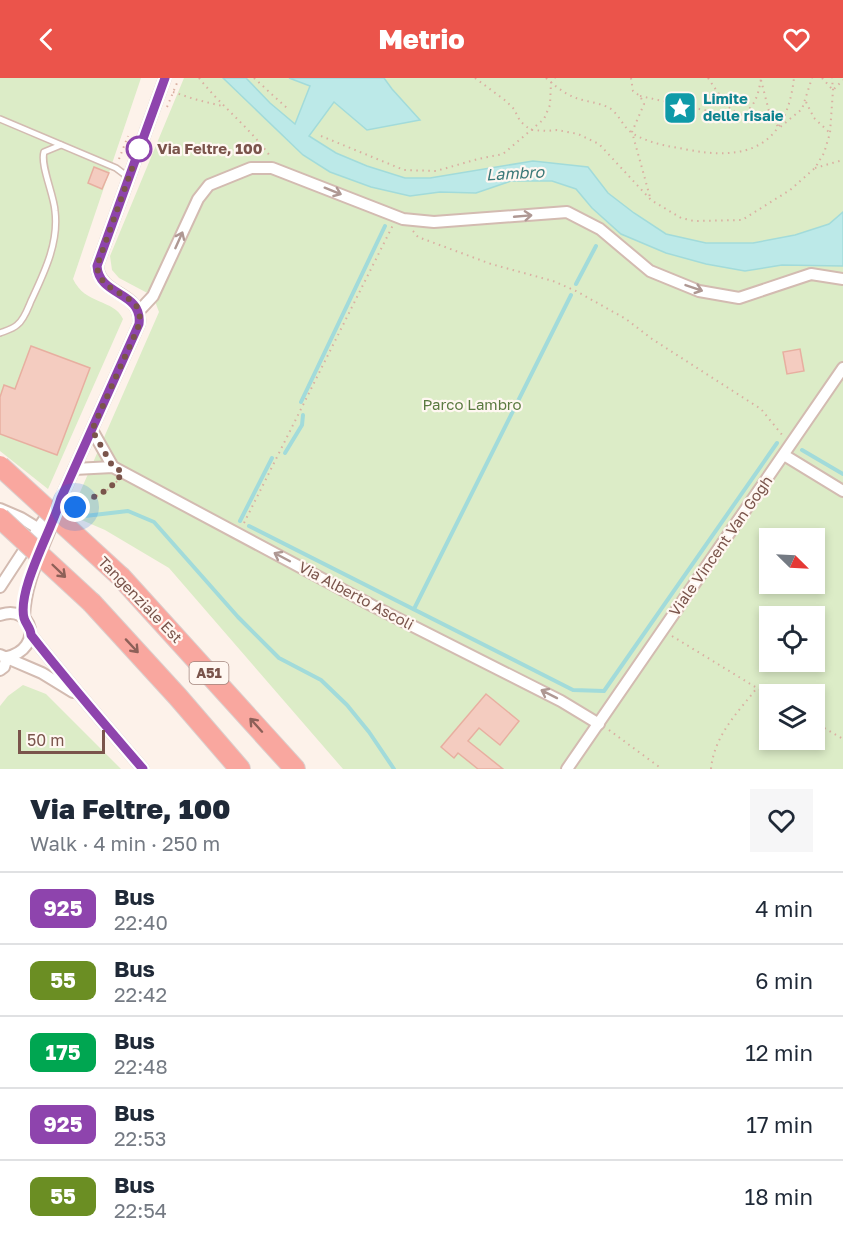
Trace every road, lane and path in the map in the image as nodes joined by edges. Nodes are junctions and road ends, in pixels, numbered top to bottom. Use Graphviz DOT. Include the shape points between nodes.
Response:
graph roads {
  1 [pos="165,78"];
  2 [pos="199,78"];
  3 [pos="254,78"];
  4 [pos="475,78"];
  5 [pos="546,78"];
  6 [pos="555,78"];
  7 [pos="631,78"];
  8 [pos="708,78"];
  9 [pos="713,78"];
  10 [pos="761,78"];
  11 [pos="794,78"];
  12 [pos="812,78"];
  13 [pos="822,78"];
  14 [pos="832,78"];
  15 [pos="843,80"];
  16 [pos="177,83"];
  17 [pos="551,83"];
  18 [pos="712,84"];
  19 [pos="833,90"];
  20 [pos="173,92"];
  21 [pos="640,96"];
  22 [pos="805,102"];
  23 [pos="222,106"];
  24 [pos="288,109"];
  25 [pos="739,114"];
  26 [pos="164,115"];
  27 [pos="0,119"];
  28 [pos="779,128"];
  29 [pos="532,130"];
  30 [pos="632,132"];
  31 [pos="830,133"];
  32 [pos="128,136"];
  33 [pos="321,136"];
  34 [pos="43,137"];
  35 [pos="61,145"];
  36 [pos="44,152"];
  37 [pos="119,159"];
  38 [pos="843,160"];
  39 [pos="815,168"];
  40 [pos="277,169"];
  41 [pos="128,177"];
  42 [pos="651,200"];
  43 [pos="400,218"];
  44 [pos="843,279"];
  45 [pos="139,311"];
  46 [pos="0,333"];
  47 [pos="843,368"];
  48 [pos="92,430"];
  49 [pos="787,451"];
  50 [pos="0,466"];
  51 [pos="113,467"];
  52 [pos="74,469"];
  53 [pos="123,472"];
  54 [pos="843,490"];
  55 [pos="61,498"];
  56 [pos="0,509"];
  57 [pos="69,511"];
  58 [pos="0,518"];
  59 [pos="39,529"];
  60 [pos="238,534"];
  61 [pos="0,587"];
  62 [pos="0,615"];
  63 [pos="24,618"];
  64 [pos="663,631"];
  65 [pos="31,635"];
  66 [pos="4,656"];
  67 [pos="0,670"];
  68 [pos="757,688"];
  69 [pos="80,697"];
  70 [pos="599,724"];
  71 [pos="825,728"];
  72 [pos="843,739"];
  73 [pos="143,769"];
  74 [pos="240,769"];
  75 [pos="295,769"];
  76 [pos="567,769"];
  77 [pos="662,769"];
  78 [pos="711,769"];
  1 -- 41 [label="street"];
  2 -- 23 [label="path"];
  3 -- 24 [label="path"];
  4 -- 29 [label="path" via="506,101"];
  5 -- 17 [label="path"];
  6 -- 17 [label="path"];
  7 -- 21 [label="path" via="633,91"];
  8 -- 18 [label="path"];
  9 -- 18 [label="path"];
  10 -- 25 [label="path" via="753,106"];
  10 -- 28 [label="path" via="770,115"];
  11 -- 28 [label="path"];
  12 -- 22 [label="path"];
  13 -- 19 [label="path"];
  14 -- 19 [label="path"];
  15 -- 19 [label="path"];
  16 -- 20 [label="path"];
  17 -- 29 [label="path" via="547,112"];
  17 -- 30 [label="path" via="568,95 611,109"];
  18 -- 25 [label="path" via="727,106"];
  19 -- 31 [label="path"];
  20 -- 23 [label="path"];
  20 -- 26 [label="path"];
  21 -- 25 [label="path"];
  21 -- 30 [label="path" via="644,104"];
  22 -- 28 [label="path"];
  22 -- 31 [label="path" via="814,118"];
  23 -- 40 [label="path" via="254,134"];
  27 -- 34 [label="lane"];
  28 -- 30 [label="path" via="753,149 721,153 667,146"];
  29 -- 33 [label="path" via="503,154 436,171 404,170"];
  29 -- 42 [label="path" via="578,134 598,144"];
  30 -- 42 [label="path"];
  31 -- 39 [label="path"];
  32 -- 37 [label="path"];
  34 -- 35 [label="lane"];
  34 -- 36 [label="lane"];
  35 -- 36 [label="lane"];
  35 -- 41 [label="lane"];
  36 -- 46 [label="lane" via="41,160 56,213 55,234 47,266 26,311 17,326"];
  38 -- 39 [label="path"];
  39 -- 42 [label="path" via="790,190 742,220 694,221 681,218"];
  40 -- 43 [label="street, one-way"];
  45 -- 40 [label="street, one-way" via="153,296 198,199 209,185 251,168"];
  41 -- 45 [label="street" via="97,271 105,285 131,300"];
  43 -- 44 [label="street, one-way" via="434,222 567,212 600,229 650,271 699,291 739,298 811,274"];
  43 -- 49 [label="path" via="418,237 491,264 553,281 626,319 761,409"];
  43 -- 60 [label="path"];
  45 -- 48 [label="street" via="137,330"];
  47 -- 49 [label="street, Viale Vincent Van Gogh"];
  48 -- 51 [label="street"];
  48 -- 52 [label="street"];
  49 -- 54 [label="street"];
  49 -- 64 [label="street, Viale Vincent Van Gogh"];
  75 -- 50 [label="highway, Tangenziale Est / A51, one-way, bridge" via="121,578"];
  51 -- 52 [label="street, Via Alberto Ascoli"];
  51 -- 53 [label="street, Via Alberto Ascoli"];
  52 -- 55 [label="street"];
  53 -- 57 [label="path" via="106,492"];
  53 -- 60 [label="street, Via Alberto Ascoli"];
  55 -- 59 [label="street"];
  55 -- 63 [label="street" via="32,573"];
  56 -- 59 [label="street"];
  58 -- 74 [label="highway, A51, one-way, bridge" via="92,603"];
  59 -- 61 [label="street"];
  70 -- 60 [label="street, Via Alberto Ascoli, one-way"];
  62 -- 63 [label="street" via="10,613"];
  63 -- 65 [label="street"];
  64 -- 68 [label="path"];
  64 -- 70 [label="street, Viale Vincent Van Gogh"];
  65 -- 66 [label="street" via="27,647 17,655"];
  65 -- 69 [label="street"];
  66 -- 67 [label="street" via="4,667"];
  66 -- 69 [label="street" via="42,673"];
  68 -- 78 [label="path" via="722,732"];
  69 -- 73 [label="street"];
  70 -- 76 [label="street, Viale Vincent Van Gogh"];
  70 -- 77 [label="path"];
  71 -- 72 [label="path"];
}
